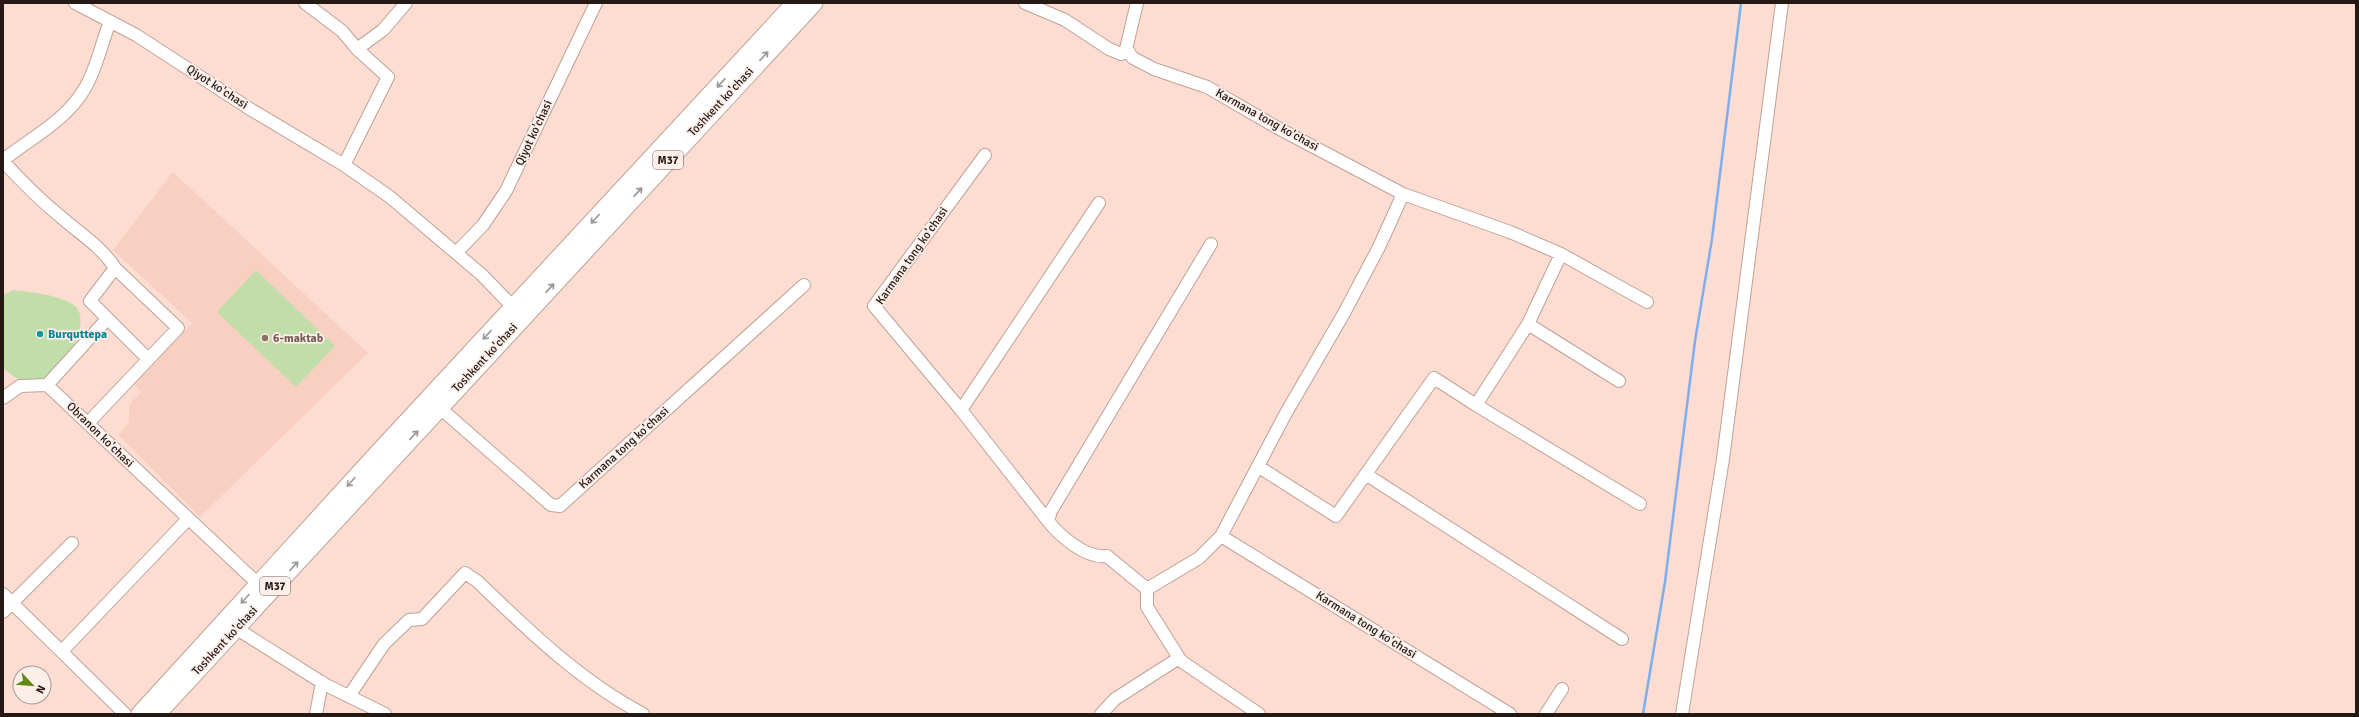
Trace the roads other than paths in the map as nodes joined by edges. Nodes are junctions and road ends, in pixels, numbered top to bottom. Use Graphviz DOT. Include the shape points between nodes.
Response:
graph roads {
  1 [pos="75,3"];
  2 [pos="305,3"];
  3 [pos="406,3"];
  4 [pos="596,3"];
  5 [pos="795,3"];
  6 [pos="814,3"];
  7 [pos="1025,3"];
  8 [pos="1138,3"];
  9 [pos="1782,3"];
  10 [pos="110,22"];
  11 [pos="357,50"];
  12 [pos="1129,52"];
  13 [pos="985,156"];
  14 [pos="3,160"];
  15 [pos="344,164"];
  16 [pos="1403,194"];
  17 [pos="1099,203"];
  18 [pos="1211,244"];
  19 [pos="456,253"];
  20 [pos="1561,254"];
  21 [pos="115,268"];
  22 [pos="804,285"];
  23 [pos="1647,302"];
  24 [pos="518,312"];
  25 [pos="107,319"];
  26 [pos="1528,324"];
  27 [pos="148,359"];
  28 [pos="1619,381"];
  29 [pos="47,385"];
  30 [pos="3,398"];
  31 [pos="1476,405"];
  32 [pos="440,408"];
  33 [pos="961,410"];
  34 [pos="88,423"];
  35 [pos="1258,467"];
  36 [pos="1366,474"];
  37 [pos="1640,504"];
  38 [pos="188,519"];
  39 [pos="1048,521"];
  40 [pos="1221,536"];
  41 [pos="72,543"];
  42 [pos="258,584"];
  43 [pos="1147,589"];
  44 [pos="6,603"];
  45 [pos="237,629"];
  46 [pos="1622,639"];
  47 [pos="62,651"];
  48 [pos="1180,658"];
  49 [pos="322,682"];
  50 [pos="1562,689"];
  51 [pos="349,696"];
  52 [pos="125,714"];
  53 [pos="140,714"];
  54 [pos="157,714"];
  55 [pos="316,714"];
  56 [pos="385,714"];
  57 [pos="642,714"];
  58 [pos="1101,714"];
  59 [pos="1259,714"];
  60 [pos="1510,714"];
  61 [pos="1546,714"];
  62 [pos="1682,714"];
  1 -- 10 [label="street, Qiyot ko'chasi"];
  2 -- 11 [label="street" via="342,31"];
  3 -- 11 [label="street" via="383,30"];
  4 -- 19 [label="street, Qiyot ko'chasi" via="506,190 483,225"];
  5 -- 24 [label="highway, Toshkent ko'chasi / M37, one-way"];
  24 -- 6 [label="highway, Toshkent ko'chasi / M37, one-way"];
  7 -- 12 [label="street" via="1065,20 1109,49 1121,54"];
  8 -- 12 [label="street" via="1126,49"];
  9 -- 62 [label="street" via="1723,459"];
  10 -- 14 [label="street" via="95,68 84,89 62,117"];
  10 -- 15 [label="street, Qiyot ko'chasi" via="136,35 250,109"];
  11 -- 15 [label="street" via="388,77"];
  12 -- 16 [label="street, Karmana tong ko'chasi" via="1133,58 1154,69 1207,87 1276,128"];
  13 -- 33 [label="street, Karmana tong ko'chasi" via="874,306"];
  14 -- 21 [label="street" via="19,179 59,216 108,256"];
  15 -- 19 [label="street, Qiyot ko'chasi" via="390,197"];
  16 -- 20 [label="street, Karmana tong ko'chasi" via="1510,232"];
  16 -- 35 [label="street" via="1379,247 1343,315"];
  17 -- 33 [label="street"];
  18 -- 39 [label="street" via="1051,511"];
  19 -- 24 [label="street, Qiyot ko'chasi"];
  20 -- 23 [label="street, Karmana tong ko'chasi"];
  20 -- 26 [label="street"];
  21 -- 25 [label="street" via="90,301"];
  21 -- 27 [label="street" via="178,328"];
  22 -- 32 [label="street, Karmana tong ko'chasi" via="560,506 551,505"];
  24 -- 32 [label="highway, Toshkent ko'chasi / M37"];
  24 -- 42 [label="highway, Toshkent ko'chasi / M37, one-way"];
  25 -- 27 [label="street"];
  25 -- 29 [label="street"];
  26 -- 28 [label="street"];
  26 -- 31 [label="street"];
  27 -- 34 [label="street"];
  29 -- 30 [label="street" via="20,386"];
  29 -- 34 [label="street, Obranon ko'chasi"];
  31 -- 36 [label="street" via="1434,378"];
  31 -- 37 [label="street"];
  45 -- 32 [label="highway, Toshkent ko'chasi / M37, one-way"];
  33 -- 39 [label="street, Karmana tong ko'chasi"];
  34 -- 38 [label="street, Obranon ko'chasi"];
  35 -- 36 [label="street" via="1336,516"];
  35 -- 40 [label="street"];
  36 -- 46 [label="street"];
  38 -- 42 [label="street, Obranon ko'chasi"];
  38 -- 47 [label="street"];
  39 -- 43 [label="street, Karmana tong ko'chasi" via="1055,530 1085,552 1099,557 1107,556"];
  40 -- 43 [label="street" via="1199,558"];
  40 -- 60 [label="street, Karmana tong ko'chasi"];
  41 -- 44 [label="street"];
  42 -- 53 [label="highway, Toshkent ko'chasi / M37, one-way"];
  43 -- 48 [label="street" via="1147,607"];
  44 -- 47 [label="street"];
  45 -- 49 [label="street"];
  45 -- 54 [label="highway, Toshkent ko'chasi / M37"];
  47 -- 52 [label="street"];
  48 -- 58 [label="street" via="1115,699"];
  48 -- 59 [label="street"];
  49 -- 51 [label="street"];
  49 -- 55 [label="street"];
  50 -- 61 [label="street"];
  51 -- 56 [label="street"];
  51 -- 57 [label="street" via="384,644 409,620 422,619 465,573 590,682"];
}
